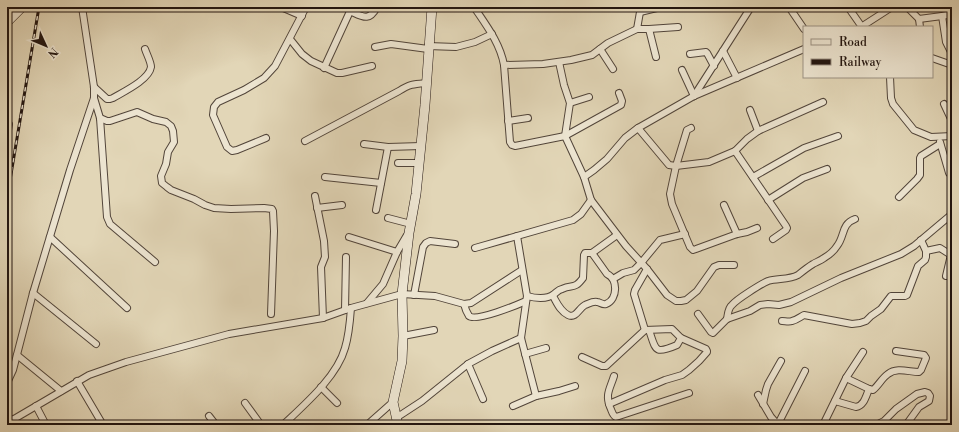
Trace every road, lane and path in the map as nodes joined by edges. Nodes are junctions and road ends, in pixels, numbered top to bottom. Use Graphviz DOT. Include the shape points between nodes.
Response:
graph roads {
  1 [pos="22,7"];
  2 [pos="82,7"];
  3 [pos="281,7"];
  4 [pos="306,7"];
  5 [pos="377,7"];
  6 [pos="432,7"];
  7 [pos="474,7"];
  8 [pos="661,7"];
  9 [pos="751,7"];
  10 [pos="789,7"];
  11 [pos="848,7"];
  12 [pos="892,7"];
  13 [pos="908,7"];
  14 [pos="351,9"];
  15 [pos="639,10"];
  16 [pos="302,16"];
  17 [pos="942,16"];
  18 [pos="952,17"];
  19 [pos="919,19"];
  20 [pos="7,22"];
  21 [pos="861,26"];
  22 [pos="864,26"];
  23 [pos="920,26"];
  24 [pos="678,27"];
  25 [pos="803,28"];
  26 [pos="636,29"];
  27 [pos="649,29"];
  28 [pos="492,34"];
  29 [pos="290,39"];
  30 [pos="374,47"];
  31 [pos="428,48"];
  32 [pos="145,49"];
  33 [pos="600,49"];
  34 [pos="803,49"];
  35 [pos="724,51"];
  36 [pos="690,54"];
  37 [pos="952,54"];
  38 [pos="656,57"];
  39 [pos="933,58"];
  40 [pos="952,58"];
  41 [pos="559,62"];
  42 [pos="504,65"];
  43 [pos="951,65"];
  44 [pos="372,66"];
  45 [pos="714,66"];
  46 [pos="324,68"];
  47 [pos="612,69"];
  48 [pos="682,70"];
  49 [pos="736,78"];
  50 [pos="890,78"];
  51 [pos="426,83"];
  52 [pos="94,87"];
  53 [pos="619,93"];
  54 [pos="694,96"];
  55 [pos="589,97"];
  56 [pos="94,98"];
  57 [pos="823,102"];
  58 [pos="570,103"];
  59 [pos="944,104"];
  60 [pos="750,110"];
  61 [pos="100,118"];
  62 [pos="528,118"];
  63 [pos="508,121"];
  64 [pos="952,121"];
  65 [pos="7,122"];
  66 [pos="638,128"];
  67 [pos="691,128"];
  68 [pos="758,131"];
  69 [pos="564,136"];
  70 [pos="838,136"];
  71 [pos="940,136"];
  72 [pos="952,136"];
  73 [pos="7,137"];
  74 [pos="266,138"];
  75 [pos="305,141"];
  76 [pos="364,144"];
  77 [pos="940,144"];
  78 [pos="421,146"];
  79 [pos="388,147"];
  80 [pos="735,151"];
  81 [pos="398,163"];
  82 [pos="419,163"];
  83 [pos="676,166"];
  84 [pos="827,170"];
  85 [pos="949,173"];
  86 [pos="325,176"];
  87 [pos="584,177"];
  88 [pos="753,177"];
  89 [pos="381,183"];
  90 [pos="315,196"];
  91 [pos="899,196"];
  92 [pos="591,200"];
  93 [pos="768,200"];
  94 [pos="342,205"];
  95 [pos="724,205"];
  96 [pos="317,208"];
  97 [pos="376,210"];
  98 [pos="952,214"];
  99 [pos="388,218"];
  100 [pos="854,219"];
  101 [pos="410,228"];
  102 [pos="757,228"];
  103 [pos="685,234"];
  104 [pos="737,234"];
  105 [pos="617,235"];
  106 [pos="517,236"];
  107 [pos="50,237"];
  108 [pos="349,237"];
  109 [pos="773,239"];
  110 [pos="921,240"];
  111 [pos="455,244"];
  112 [pos="475,248"];
  113 [pos="926,251"];
  114 [pos="397,252"];
  115 [pos="592,253"];
  116 [pos="951,254"];
  117 [pos="346,256"];
  118 [pos="155,262"];
  119 [pos="641,263"];
  120 [pos="734,265"];
  121 [pos="647,269"];
  122 [pos="522,270"];
  123 [pos="946,276"];
  124 [pos="613,279"];
  125 [pos="33,292"];
  126 [pos="402,294"];
  127 [pos="414,295"];
  128 [pos="553,296"];
  129 [pos="526,299"];
  130 [pos="366,304"];
  131 [pos="464,304"];
  132 [pos="127,308"];
  133 [pos="348,309"];
  134 [pos="271,314"];
  135 [pos="698,314"];
  136 [pos="323,318"];
  137 [pos="727,319"];
  138 [pos="782,321"];
  139 [pos="434,330"];
  140 [pos="647,330"];
  141 [pos="403,336"];
  142 [pos="521,338"];
  143 [pos="681,338"];
  144 [pos="96,344"];
  145 [pos="546,348"];
  146 [pos="896,351"];
  147 [pos="863,352"];
  148 [pos="526,354"];
  149 [pos="17,355"];
  150 [pos="582,357"];
  151 [pos="781,361"];
  152 [pos="468,364"];
  153 [pos="805,371"];
  154 [pos="614,376"];
  155 [pos="846,378"];
  156 [pos="77,381"];
  157 [pos="7,383"];
  158 [pos="575,386"];
  159 [pos="321,387"];
  160 [pos="869,390"];
  161 [pos="61,391"];
  162 [pos="689,393"];
  163 [pos="758,395"];
  164 [pos="536,396"];
  165 [pos="483,399"];
  166 [pos="835,401"];
  167 [pos="393,402"];
  168 [pos="245,403"];
  169 [pos="337,403"];
  170 [pos="609,404"];
  171 [pos="763,404"];
  172 [pos="36,406"];
  173 [pos="513,406"];
  174 [pos="209,416"];
  175 [pos="8,420"];
  176 [pos="397,422"];
  177 [pos="46,425"];
  178 [pos="103,425"];
  179 [pos="216,425"];
  180 [pos="261,425"];
  181 [pos="283,425"];
  182 [pos="367,425"];
  183 [pos="778,425"];
  184 [pos="823,425"];
  185 [pos="876,425"];
  186 [pos="906,425"];
  1 -- 20 [label="main road"];
  2 -- 52 [label="street"];
  3 -- 16 [label="street"];
  4 -- 16 [label="street"];
  5 -- 14 [label="street" via="374,14 364,18"];
  6 -- 31 [label="main road"];
  7 -- 28 [label="street"];
  8 -- 15 [label="street"];
  9 -- 35 [label="street"];
  10 -- 25 [label="street"];
  11 -- 21 [label="street"];
  12 -- 22 [label="street"];
  13 -- 19 [label="street"];
  14 -- 46 [label="street"];
  15 -- 26 [label="street"];
  16 -- 29 [label="street"];
  17 -- 18 [label="street"];
  17 -- 19 [label="street"];
  17 -- 37 [label="street" via="946,42"];
  19 -- 23 [label="street"];
  24 -- 27 [label="street"];
  26 -- 27 [label="street"];
  26 -- 33 [label="street"];
  27 -- 38 [label="street"];
  28 -- 31 [label="street" via="456,47"];
  28 -- 42 [label="street"];
  29 -- 46 [label="street" via="302,54"];
  29 -- 74 [label="street" via="275,66 264,78 218,102 214,107 213,115 227,147 232,151"];
  30 -- 31 [label="street" via="391,44"];
  31 -- 51 [label="main road"];
  32 -- 52 [label="street" via="151,69 142,80 110,99"];
  33 -- 41 [label="street" via="592,55"];
  33 -- 47 [label="street"];
  34 -- 49 [label="street"];
  35 -- 45 [label="street"];
  35 -- 49 [label="street"];
  36 -- 45 [label="street" via="706,52"];
  39 -- 43 [label="street"];
  40 -- 43 [label="street"];
  41 -- 42 [label="street"];
  41 -- 58 [label="street"];
  42 -- 63 [label="street"];
  44 -- 46 [label="street" via="342,73"];
  45 -- 54 [label="street"];
  48 -- 54 [label="street"];
  49 -- 54 [label="street"];
  50 -- 71 [label="street" via="893,104 914,130 931,137"];
  51 -- 75 [label="street" via="411,84"];
  51 -- 78 [label="main road"];
  52 -- 56 [label="street"];
  53 -- 69 [label="street" via="621,105"];
  54 -- 66 [label="street"];
  55 -- 58 [label="street"];
  56 -- 61 [label="street"];
  56 -- 107 [label="street"];
  57 -- 68 [label="street"];
  58 -- 69 [label="street"];
  59 -- 64 [label="street"];
  60 -- 68 [label="street"];
  61 -- 118 [label="street" via="108,220"];
  61 -- 134 [label="street" via="110,121 137,112 171,126 174,142 168,152 161,178 162,183 171,190 214,208 272,209 274,231"];
  62 -- 63 [label="street"];
  63 -- 69 [label="street" via="510,142 515,146"];
  65 -- 73 [label="street"];
  66 -- 83 [label="street" via="668,164"];
  66 -- 87 [label="street"];
  67 -- 83 [label="street" via="687,130"];
  68 -- 80 [label="street"];
  69 -- 87 [label="street"];
  70 -- 88 [label="street" via="804,148"];
  71 -- 72 [label="street"];
  71 -- 77 [label="street"];
  76 -- 79 [label="street"];
  77 -- 85 [label="street"];
  77 -- 91 [label="street" via="921,156 920,175"];
  78 -- 79 [label="street"];
  78 -- 82 [label="main road"];
  79 -- 89 [label="street"];
  80 -- 83 [label="street" via="709,162"];
  80 -- 88 [label="street"];
  81 -- 82 [label="street"];
  82 -- 101 [label="main road"];
  83 -- 103 [label="street" via="670,194"];
  84 -- 93 [label="street" via="803,178"];
  86 -- 89 [label="street"];
  87 -- 92 [label="street"];
  88 -- 93 [label="street"];
  89 -- 97 [label="street"];
  90 -- 96 [label="street"];
  92 -- 105 [label="street"];
  92 -- 106 [label="street" via="573,220"];
  93 -- 109 [label="street" via="787,228"];
  94 -- 96 [label="street"];
  95 -- 104 [label="street"];
  96 -- 136 [label="street" via="325,256 321,267"];
  98 -- 110 [label="street"];
  99 -- 101 [label="street"];
  100 -- 137 [label="street" via="844,228 836,247 823,259 797,276 769,281 754,289 731,305"];
  101 -- 114 [label="street"];
  101 -- 126 [label="main road"];
  102 -- 104 [label="street"];
  103 -- 104 [label="street" via="693,250"];
  103 -- 119 [label="street" via="660,240"];
  105 -- 115 [label="street"];
  105 -- 119 [label="street"];
  106 -- 112 [label="street"];
  106 -- 122 [label="street"];
  107 -- 125 [label="street"];
  107 -- 132 [label="street"];
  108 -- 114 [label="street"];
  110 -- 113 [label="street"];
  110 -- 137 [label="street" via="901,254 791,302 760,306"];
  111 -- 127 [label="street" via="430,241 426,243 423,247"];
  113 -- 116 [label="street" via="940,248"];
  113 -- 138 [label="street" via="926,257 918,266 907,295 891,296 882,309 866,321 852,324 804,315 793,321"];
  114 -- 130 [label="street" via="383,284"];
  115 -- 124 [label="street"];
  115 -- 128 [label="street" via="584,255 584,275 579,283 558,290"];
  116 -- 123 [label="street"];
  117 -- 133 [label="street"];
  119 -- 121 [label="street"];
  119 -- 124 [label="street" via="634,270"];
  120 -- 121 [label="street" via="714,267 697,291 681,301 667,295"];
  121 -- 140 [label="street" via="634,294"];
  122 -- 129 [label="street"];
  122 -- 131 [label="street" via="471,303"];
  124 -- 128 [label="street" via="615,293 606,304 593,302 572,316 559,307"];
  125 -- 144 [label="street"];
  125 -- 149 [label="street"];
  126 -- 127 [label="street"];
  126 -- 130 [label="street"];
  126 -- 141 [label="main road"];
  127 -- 131 [label="street" via="435,296"];
  128 -- 129 [label="street"];
  129 -- 131 [label="street" via="473,318 469,316"];
  129 -- 142 [label="street"];
  130 -- 133 [label="street"];
  133 -- 136 [label="street"];
  133 -- 159 [label="street" via="349,330 345,349 335,370"];
  135 -- 137 [label="street" via="713,333"];
  136 -- 156 [label="street" via="229,334 126,362"];
  139 -- 141 [label="street"];
  140 -- 143 [label="street" via="672,329"];
  140 -- 143 [label="street" via="658,350 676,346"];
  140 -- 150 [label="street" via="606,366"];
  141 -- 167 [label="main road" via="402,362"];
  142 -- 148 [label="street"];
  142 -- 152 [label="street"];
  143 -- 170 [label="street" via="706,349 707,352 682,375"];
  145 -- 148 [label="street"];
  146 -- 160 [label="street" via="924,355 926,358 921,370 892,371 873,390"];
  147 -- 155 [label="street"];
  148 -- 164 [label="street"];
  149 -- 157 [label="street"];
  149 -- 161 [label="street"];
  151 -- 171 [label="street" via="768,384"];
  152 -- 165 [label="street"];
  152 -- 176 [label="street"];
  153 -- 183 [label="street"];
  154 -- 170 [label="street" via="607,396"];
  155 -- 160 [label="street"];
  155 -- 166 [label="street"];
  156 -- 161 [label="street"];
  156 -- 178 [label="street"];
  158 -- 164 [label="street"];
  159 -- 169 [label="street"];
  159 -- 181 [label="street"];
  160 -- 166 [label="street" via="859,407"];
  161 -- 172 [label="street"];
  162 -- 170 [label="street" via="616,417 612,414"];
  163 -- 171 [label="street"];
  164 -- 173 [label="street"];
  166 -- 184 [label="street"];
  167 -- 176 [label="main road"];
  167 -- 182 [label="street"];
  168 -- 180 [label="street"];
  171 -- 183 [label="street"];
  172 -- 175 [label="street"];
  172 -- 177 [label="street"];
  174 -- 179 [label="street"];
  185 -- 186 [label="street" via="917,394 928,393 929,401 919,407"];
}
